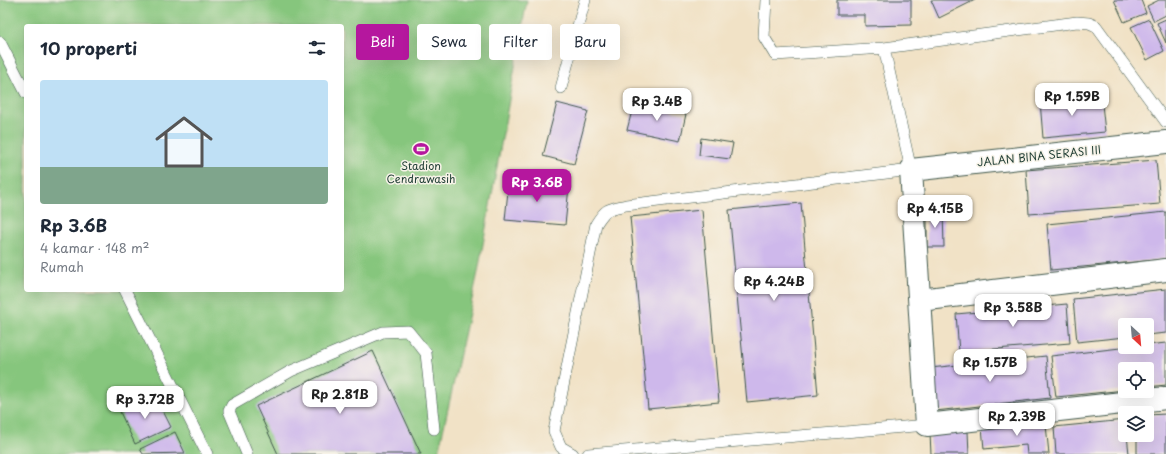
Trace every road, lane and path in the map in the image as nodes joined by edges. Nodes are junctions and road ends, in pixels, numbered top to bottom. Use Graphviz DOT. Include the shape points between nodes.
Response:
graph roads {
  1 [pos="585,0"];
  2 [pos="766,0"];
  3 [pos="0,42"];
  4 [pos="884,48"];
  5 [pos="561,88"];
  6 [pos="24,89"];
  7 [pos="1166,122"];
  8 [pos="1166,142"];
  9 [pos="912,170"];
  10 [pos="1166,270"];
  11 [pos="126,292"];
  12 [pos="920,300"];
  13 [pos="1166,398"];
  14 [pos="927,425"];
  15 [pos="434,430"];
  16 [pos="207,454"];
  17 [pos="247,454"];
  18 [pos="573,454"];
  19 [pos="588,454"];
  1 -- 5 [label="lane"];
  2 -- 4 [label="lane" via="764,37 774,55"];
  3 -- 6 [label="lane"];
  4 -- 7 [label="lane" via="1077,22 1089,23 1096,26"];
  4 -- 9 [label="lane"];
  8 -- 9 [label="street, JALAN BINA SERASI III"];
  9 -- 12 [label="street"];
  9 -- 18 [label="lane" via="626,205 603,212 596,224 554,431 561,447"];
  10 -- 12 [label="street"];
  11 -- 16 [label="lane"];
  12 -- 14 [label="street"];
  13 -- 14 [label="street"];
  14 -- 19 [label="lane"];
  15 -- 17 [label="lane" via="426,353 408,331 383,332 291,371 232,405 229,411"];
}
